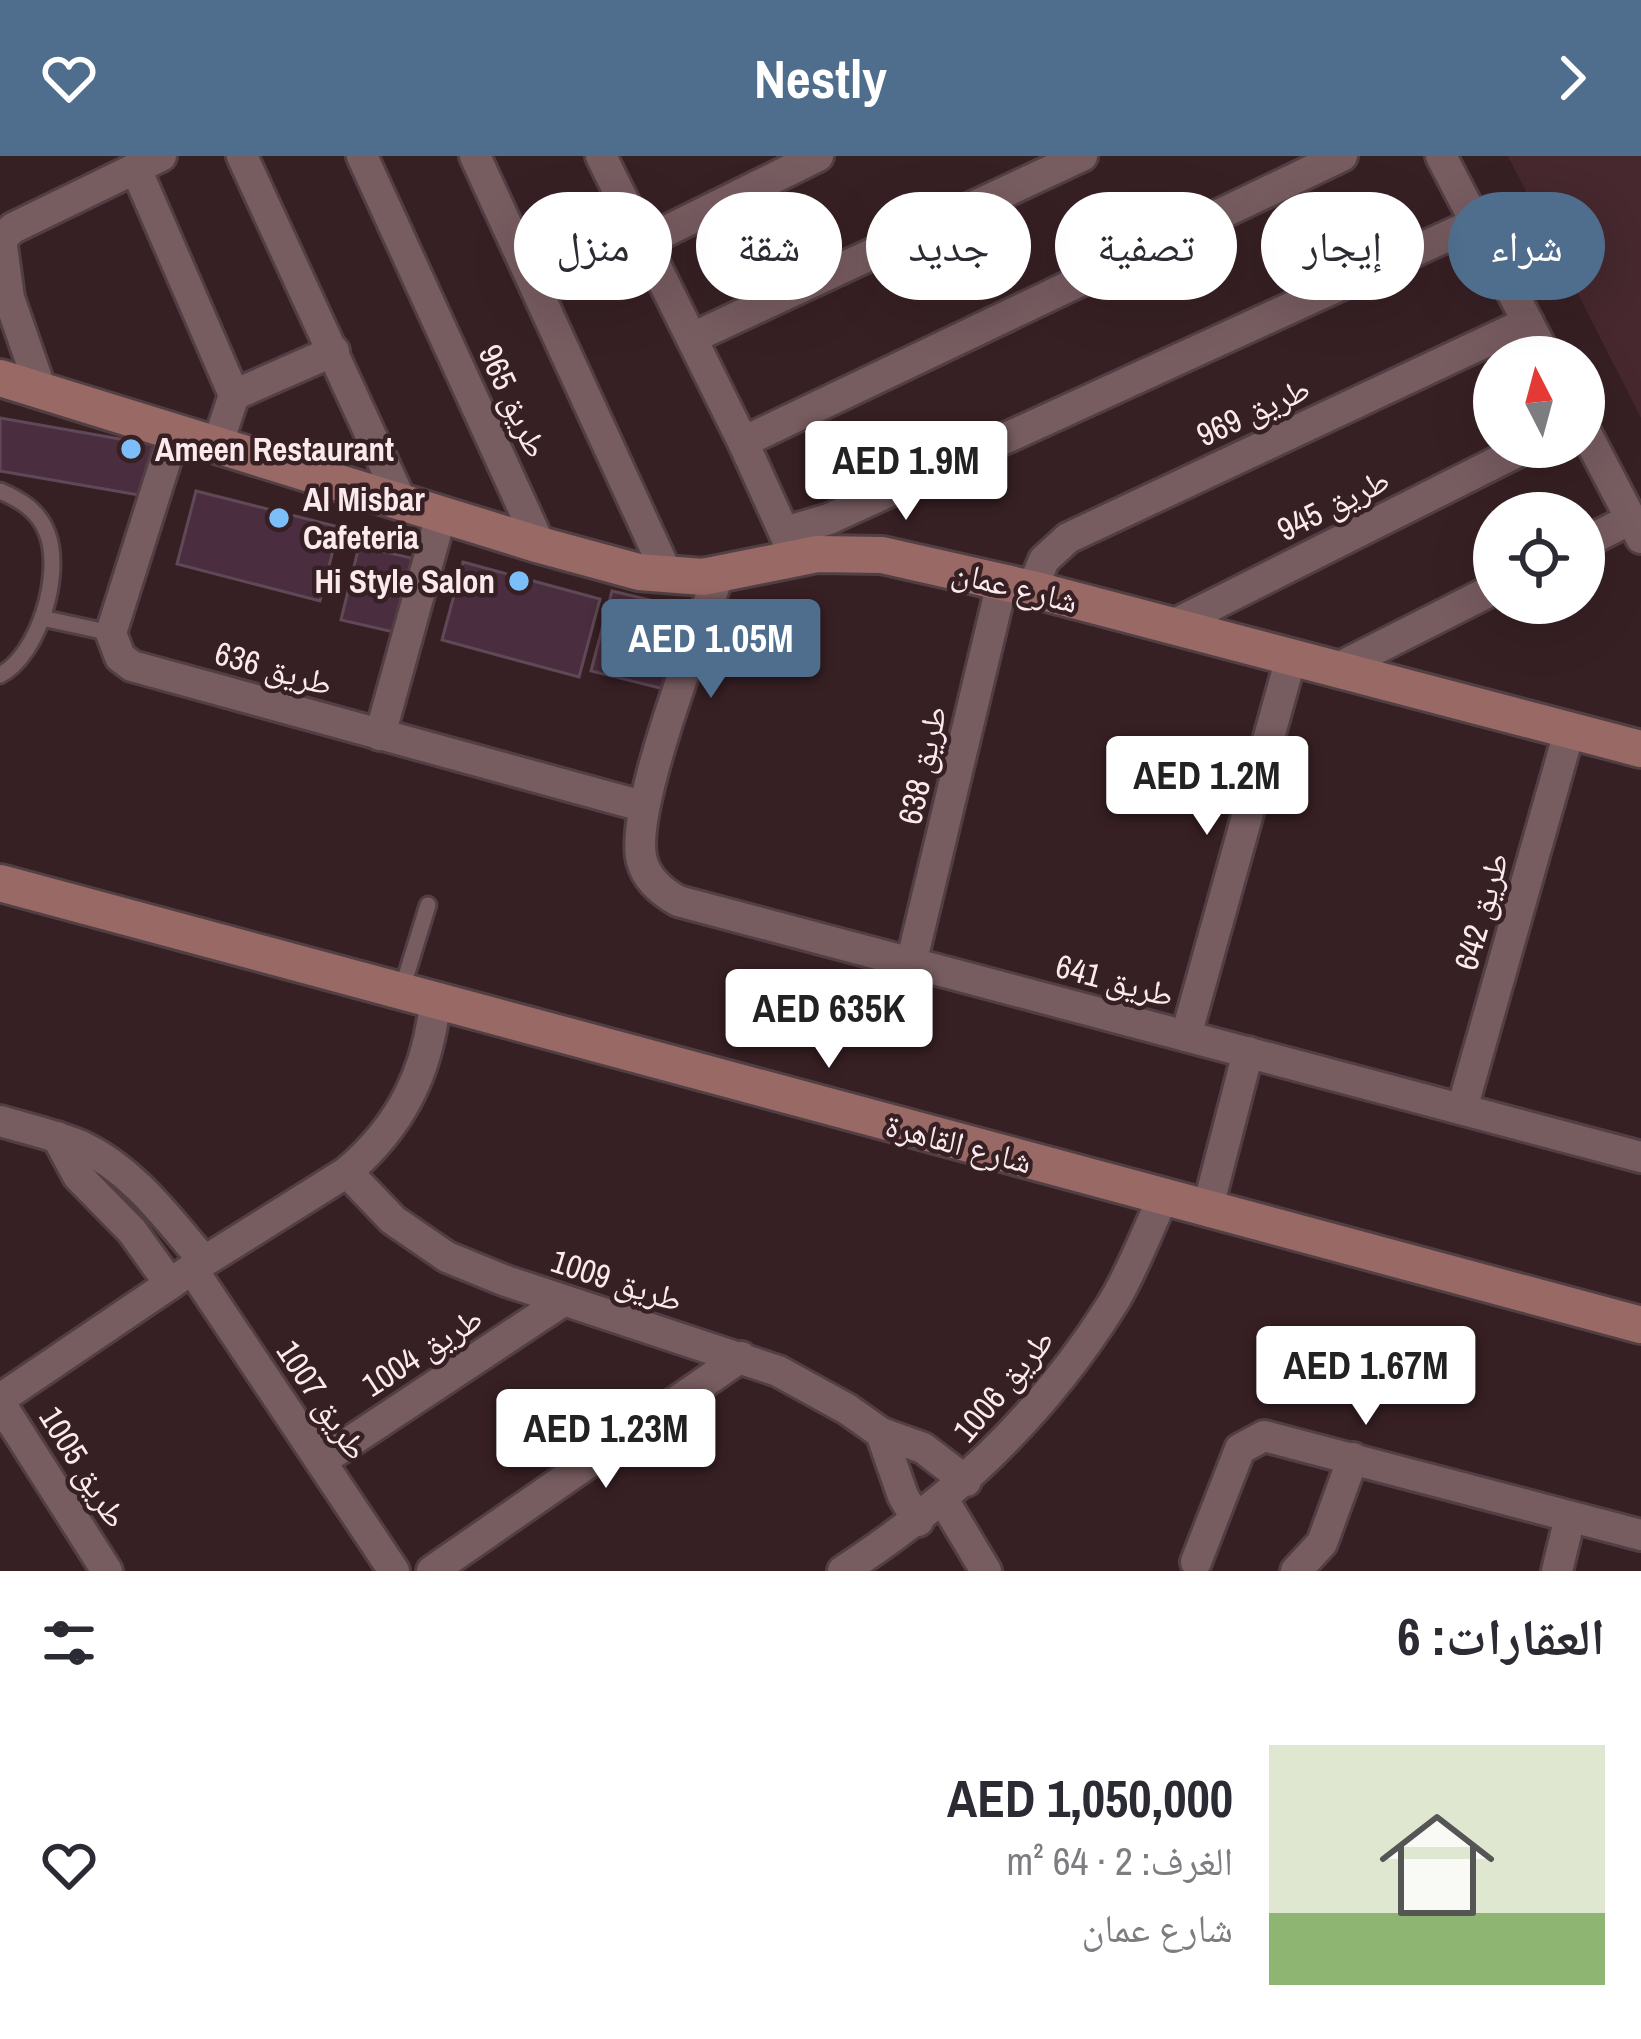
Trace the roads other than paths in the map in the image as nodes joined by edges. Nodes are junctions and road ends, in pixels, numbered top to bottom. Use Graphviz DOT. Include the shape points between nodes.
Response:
graph roads {
  1 [pos="242,156"];
  2 [pos="362,156"];
  3 [pos="475,156"];
  4 [pos="601,156"];
  5 [pos="818,156"];
  6 [pos="1082,156"];
  7 [pos="1342,156"];
  8 [pos="1441,156"];
  9 [pos="148,162"];
  10 [pos="619,192"];
  11 [pos="1460,192"];
  12 [pos="672,228"];
  13 [pos="1448,236"];
  14 [pos="672,298"];
  15 [pos="1516,300"];
  16 [pos="1528,322"];
  17 [pos="1535,336"];
  18 [pos="692,338"];
  19 [pos="334,351"];
  20 [pos="0,378"];
  21 [pos="0,389"];
  22 [pos="41,390"];
  23 [pos="234,395"];
  24 [pos="176,431"];
  25 [pos="743,442"];
  26 [pos="218,443"];
  27 [pos="1486,468"];
  28 [pos="1604,468"];
  29 [pos="0,491"];
  30 [pos="401,501"];
  31 [pos="441,515"];
  32 [pos="1636,528"];
  33 [pos="1605,537"];
  34 [pos="540,545"];
  35 [pos="790,545"];
  36 [pos="668,576"];
  37 [pos="718,576"];
  38 [pos="1017,586"];
  39 [pos="1473,600"];
  40 [pos="42,618"];
  41 [pos="1171,626"];
  42 [pos="111,633"];
  43 [pos="1291,658"];
  44 [pos="1338,668"];
  45 [pos="0,675"];
  46 [pos="1569,732"];
  47 [pos="380,735"];
  48 [pos="1641,749"];
  49 [pos="642,806"];
  50 [pos="0,883"];
  51 [pos="428,905"];
  52 [pos="911,964"];
  53 [pos="418,997"];
  54 [pos="1186,1036"];
  55 [pos="1248,1052"];
  56 [pos="1462,1109"];
  57 [pos="0,1121"];
  58 [pos="1641,1157"];
  59 [pos="347,1172"];
  60 [pos="1163,1198"];
  61 [pos="1207,1211"];
  62 [pos="188,1272"];
  63 [pos="563,1301"];
  64 [pos="1641,1325"];
  65 [pos="742,1358"];
  66 [pos="0,1401"];
  67 [pos="880,1432"];
  68 [pos="1353,1458"];
  69 [pos="321,1461"];
  70 [pos="955,1491"];
  71 [pos="1570,1516"];
  72 [pos="918,1520"];
  73 [pos="1641,1535"];
  74 [pos="1196,1562"];
  75 [pos="107,1571"];
  76 [pos="394,1571"];
  77 [pos="432,1571"];
  78 [pos="843,1571"];
  79 [pos="986,1571"];
  80 [pos="1296,1571"];
  81 [pos="1557,1571"];
  1 -- 19 [label="street"];
  2 -- 34 [label="street, طريق 965"];
  3 -- 36 [label="street"];
  4 -- 10 [label="street"];
  5 -- 12 [label="street"];
  6 -- 18 [label="street"];
  7 -- 25 [label="street"];
  8 -- 11 [label="street"];
  9 -- 22 [label="street" via="1,239 9,298"];
  9 -- 23 [label="street"];
  13 -- 35 [label="street" via="830,519"];
  14 -- 18 [label="street"];
  15 -- 16 [label="street"];
  16 -- 17 [label="street"];
  16 -- 38 [label="street, طريق 969" via="1068,538"];
  18 -- 25 [label="street"];
  19 -- 23 [label="street"];
  19 -- 30 [label="street"];
  20 -- 22 [label="street, شارع عمان"];
  21 -- 22 [label="street, شارع عمان"];
  22 -- 24 [label="street, شارع عمان"];
  23 -- 26 [label="street"];
  24 -- 26 [label="street, شارع عمان"];
  24 -- 42 [label="street"];
  25 -- 35 [label="street"];
  26 -- 30 [label="street, شارع عمان"];
  27 -- 41 [label="street, طريق 945"];
  28 -- 32 [label="street"];
  29 -- 40 [label="lane" via="20,500 47,532 52,573"];
  30 -- 31 [label="street, شارع عمان"];
  31 -- 34 [label="street, شارع عمان"];
  31 -- 47 [label="street"];
  32 -- 33 [label="street"];
  34 -- 36 [label="street, شارع عمان"];
  35 -- 37 [label="street, شارع عمان"];
  35 -- 38 [label="street, شارع عمان" via="883,555"];
  36 -- 37 [label="street, شارع عمان"];
  37 -- 49 [label="street, طريق 641"];
  38 -- 41 [label="street, شارع عمان"];
  38 -- 52 [label="street, طريق 638"];
  39 -- 44 [label="street"];
  40 -- 42 [label="lane"];
  40 -- 45 [label="lane" via="28,652"];
  41 -- 43 [label="street, شارع عمان"];
  42 -- 47 [label="street, طريق 636" via="132,666"];
  43 -- 44 [label="street, شارع عمان"];
  43 -- 54 [label="street"];
  44 -- 46 [label="street, شارع عمان"];
  46 -- 48 [label="street, شارع عمان"];
  46 -- 56 [label="street, طريق 642"];
  47 -- 49 [label="street, طريق 636"];
  49 -- 52 [label="street, طريق 641" via="642,862 678,902"];
  50 -- 53 [label="street, شارع القاهرة"];
  51 -- 53 [label="lane"];
  52 -- 54 [label="street, طريق 641"];
  53 -- 59 [label="street" via="426,1057 404,1108"];
  53 -- 60 [label="street, شارع القاهرة"];
  54 -- 55 [label="street, طريق 641"];
  55 -- 56 [label="street, طريق 641"];
  55 -- 61 [label="street"];
  56 -- 58 [label="street, طريق 641"];
  57 -- 62 [label="street, طريق 1007" via="57,1137 69,1164 132,1231"];
  59 -- 62 [label="street"];
  59 -- 63 [label="street, طريق 1009" via="420,1241"];
  60 -- 61 [label="street, شارع القاهرة"];
  60 -- 70 [label="street, طريق 1006" via="1113,1303 1078,1354 1036,1410"];
  61 -- 64 [label="street, شارع القاهرة"];
  62 -- 66 [label="street"];
  62 -- 69 [label="street, طريق 1007"];
  63 -- 65 [label="street, طريق 1009"];
  63 -- 69 [label="street, طريق 1004"];
  65 -- 67 [label="street, طريق 1009" via="812,1388"];
  65 -- 77 [label="street"];
  66 -- 75 [label="street, طريق 1005"];
  67 -- 70 [label="street, طريق 1009" via="923,1448"];
  67 -- 72 [label="street"];
  68 -- 71 [label="street"];
  68 -- 74 [label="street" via="1264,1436 1247,1444"];
  68 -- 80 [label="street" via="1322,1543"];
  69 -- 76 [label="street, طريق 1007"];
  70 -- 72 [label="street, طريق 1006"];
  70 -- 79 [label="street"];
  71 -- 73 [label="street"];
  71 -- 81 [label="street"];
  72 -- 78 [label="street, طريق 1006"];
}
